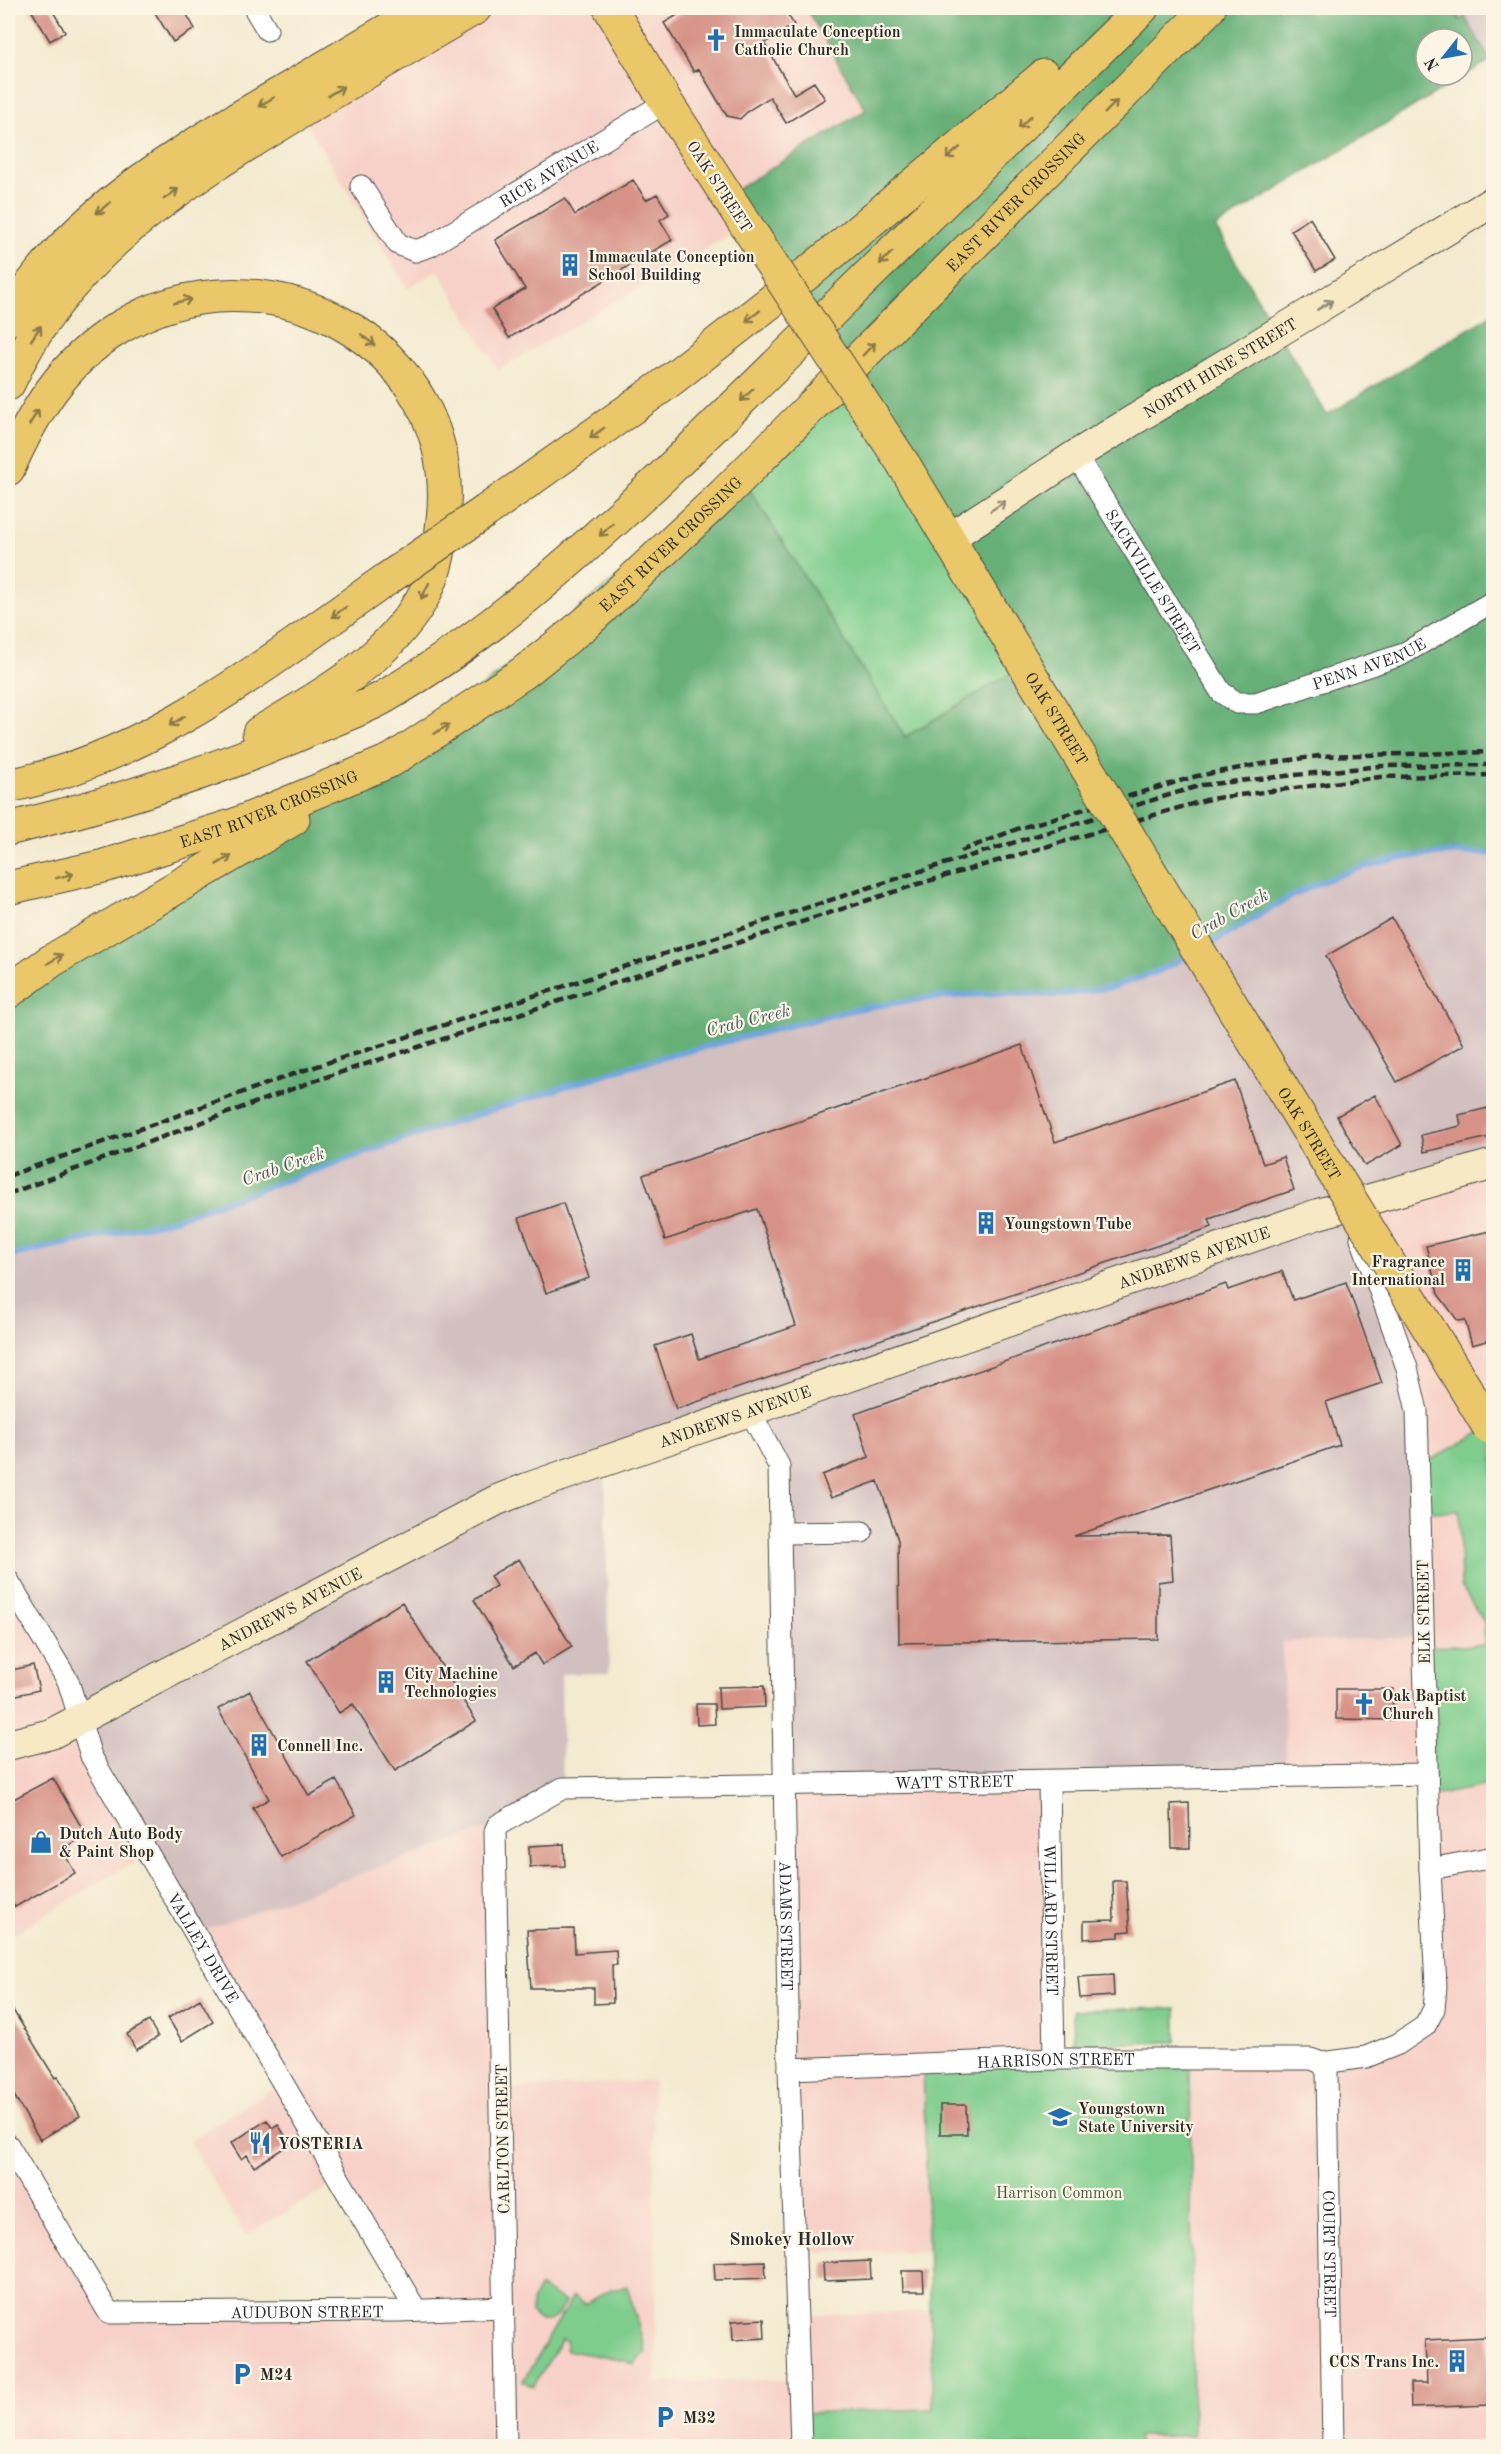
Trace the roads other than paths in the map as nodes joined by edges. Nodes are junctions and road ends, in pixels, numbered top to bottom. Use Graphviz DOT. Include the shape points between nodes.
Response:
graph roads {
  1 [pos="254,8"];
  2 [pos="425,8"];
  3 [pos="475,8"];
  4 [pos="610,8"];
  5 [pos="1126,8"];
  6 [pos="1142,8"];
  7 [pos="1209,8"];
  8 [pos="267,30"];
  9 [pos="666,102"];
  10 [pos="361,186"];
  11 [pos="1494,201"];
  12 [pos="8,319"];
  13 [pos="8,384"];
  14 [pos="1076,455"];
  15 [pos="8,469"];
  16 [pos="949,538"];
  17 [pos="1494,601"];
  18 [pos="1237,704"];
  19 [pos="392,760"];
  20 [pos="8,786"];
  21 [pos="93,809"];
  22 [pos="8,829"];
  23 [pos="8,888"];
  24 [pos="8,992"];
  25 [pos="1494,1164"];
  26 [pos="1344,1206"];
  27 [pos="750,1411"];
  28 [pos="1491,1431"];
  29 [pos="862,1532"];
  30 [pos="782,1533"];
  31 [pos="8,1580"];
  32 [pos="80,1718"];
  33 [pos="8,1745"];
  34 [pos="1427,1774"];
  35 [pos="1049,1782"];
  36 [pos="784,1785"];
  37 [pos="495,1831"];
  38 [pos="1494,1857"];
  39 [pos="1430,1869"];
  40 [pos="1054,2059"];
  41 [pos="1322,2063"];
  42 [pos="789,2069"];
  43 [pos="8,2145"];
  44 [pos="504,2307"];
  45 [pos="416,2310"];
  46 [pos="506,2446"];
  47 [pos="801,2446"];
  48 [pos="1333,2446"];
  1 -- 8 [label="street"];
  2 -- 12 [label="main road, one-way" via="207,136 100,210 34,281"];
  13 -- 3 [label="main road, one-way" via="58,301 124,230 211,166"];
  4 -- 9 [label="main road, OAK STREET"];
  5 -- 20 [label="main road, one-way, bridge" via="819,264 664,385 486,511 172,724 73,770"];
  6 -- 21 [label="main road, one-way" via="662,477 587,547 494,623 382,698 252,755"];
  19 -- 7 [label="main road, EAST RIVER CROSSING, one-way" via="523,673 630,584"];
  9 -- 10 [label="street, RICE AVENUE" via="430,246 415,250 398,244"];
  9 -- 16 [label="main road, OAK STREET, bridge"];
  14 -- 11 [label="street, NORTH HINE STREET, one-way"];
  16 -- 14 [label="street, NORTH HINE STREET, one-way"];
  14 -- 18 [label="street, SACKVILLE STREET" via="1221,693"];
  15 -- 21 [label="main road, one-way" via="49,391 81,355 116,329 155,310 193,299 227,295 301,304 362,335 384,353 415,392 429,417 439,450 445,504 440,553 416,608 393,639 365,666 242,743"];
  16 -- 28 [label="main road, OAK STREET, bridge"];
  17 -- 18 [label="street, PENN AVENUE" via="1401,655 1256,703"];
  23 -- 19 [label="main road, EAST RIVER CROSSING, one-way" via="104,866 235,825"];
  24 -- 19 [label="main road, one-way" via="51,961"];
  21 -- 22 [label="main road"];
  25 -- 26 [label="street, ANDREWS AVENUE"];
  26 -- 27 [label="street, ANDREWS AVENUE"];
  26 -- 34 [label="street, ELK STREET" via="1358,1229 1407,1368 1417,1411"];
  27 -- 30 [label="street, ADAMS STREET" via="779,1466"];
  27 -- 32 [label="street, ANDREWS AVENUE" via="497,1500"];
  29 -- 30 [label="street"];
  30 -- 36 [label="street, ADAMS STREET"];
  31 -- 32 [label="street, VALLEY DRIVE" via="68,1681"];
  32 -- 33 [label="street, ANDREWS AVENUE" via="51,1734"];
  32 -- 45 [label="street, VALLEY DRIVE" via="92,1756"];
  34 -- 35 [label="street, WATT STREET"];
  34 -- 39 [label="street, ELK STREET"];
  35 -- 36 [label="street, WATT STREET"];
  35 -- 40 [label="street, WILLARD STREET"];
  36 -- 37 [label="street, WATT STREET" via="563,1788 498,1825"];
  36 -- 42 [label="street, ADAMS STREET"];
  37 -- 44 [label="street, CARLTON STREET"];
  38 -- 39 [label="street"];
  39 -- 41 [label="street, ELK STREET" via="1436,1988 1434,2009 1425,2026 1411,2038 1380,2053"];
  40 -- 41 [label="street, HARRISON STREET" via="1311,2059"];
  40 -- 42 [label="street, HARRISON STREET"];
  41 -- 48 [label="street, COURT STREET" via="1327,2072"];
  42 -- 47 [label="street, ADAMS STREET"];
  43 -- 45 [label="street, AUDUBON STREET" via="109,2313"];
  44 -- 45 [label="street, AUDUBON STREET"];
  44 -- 46 [label="street, CARLTON STREET"];
}
